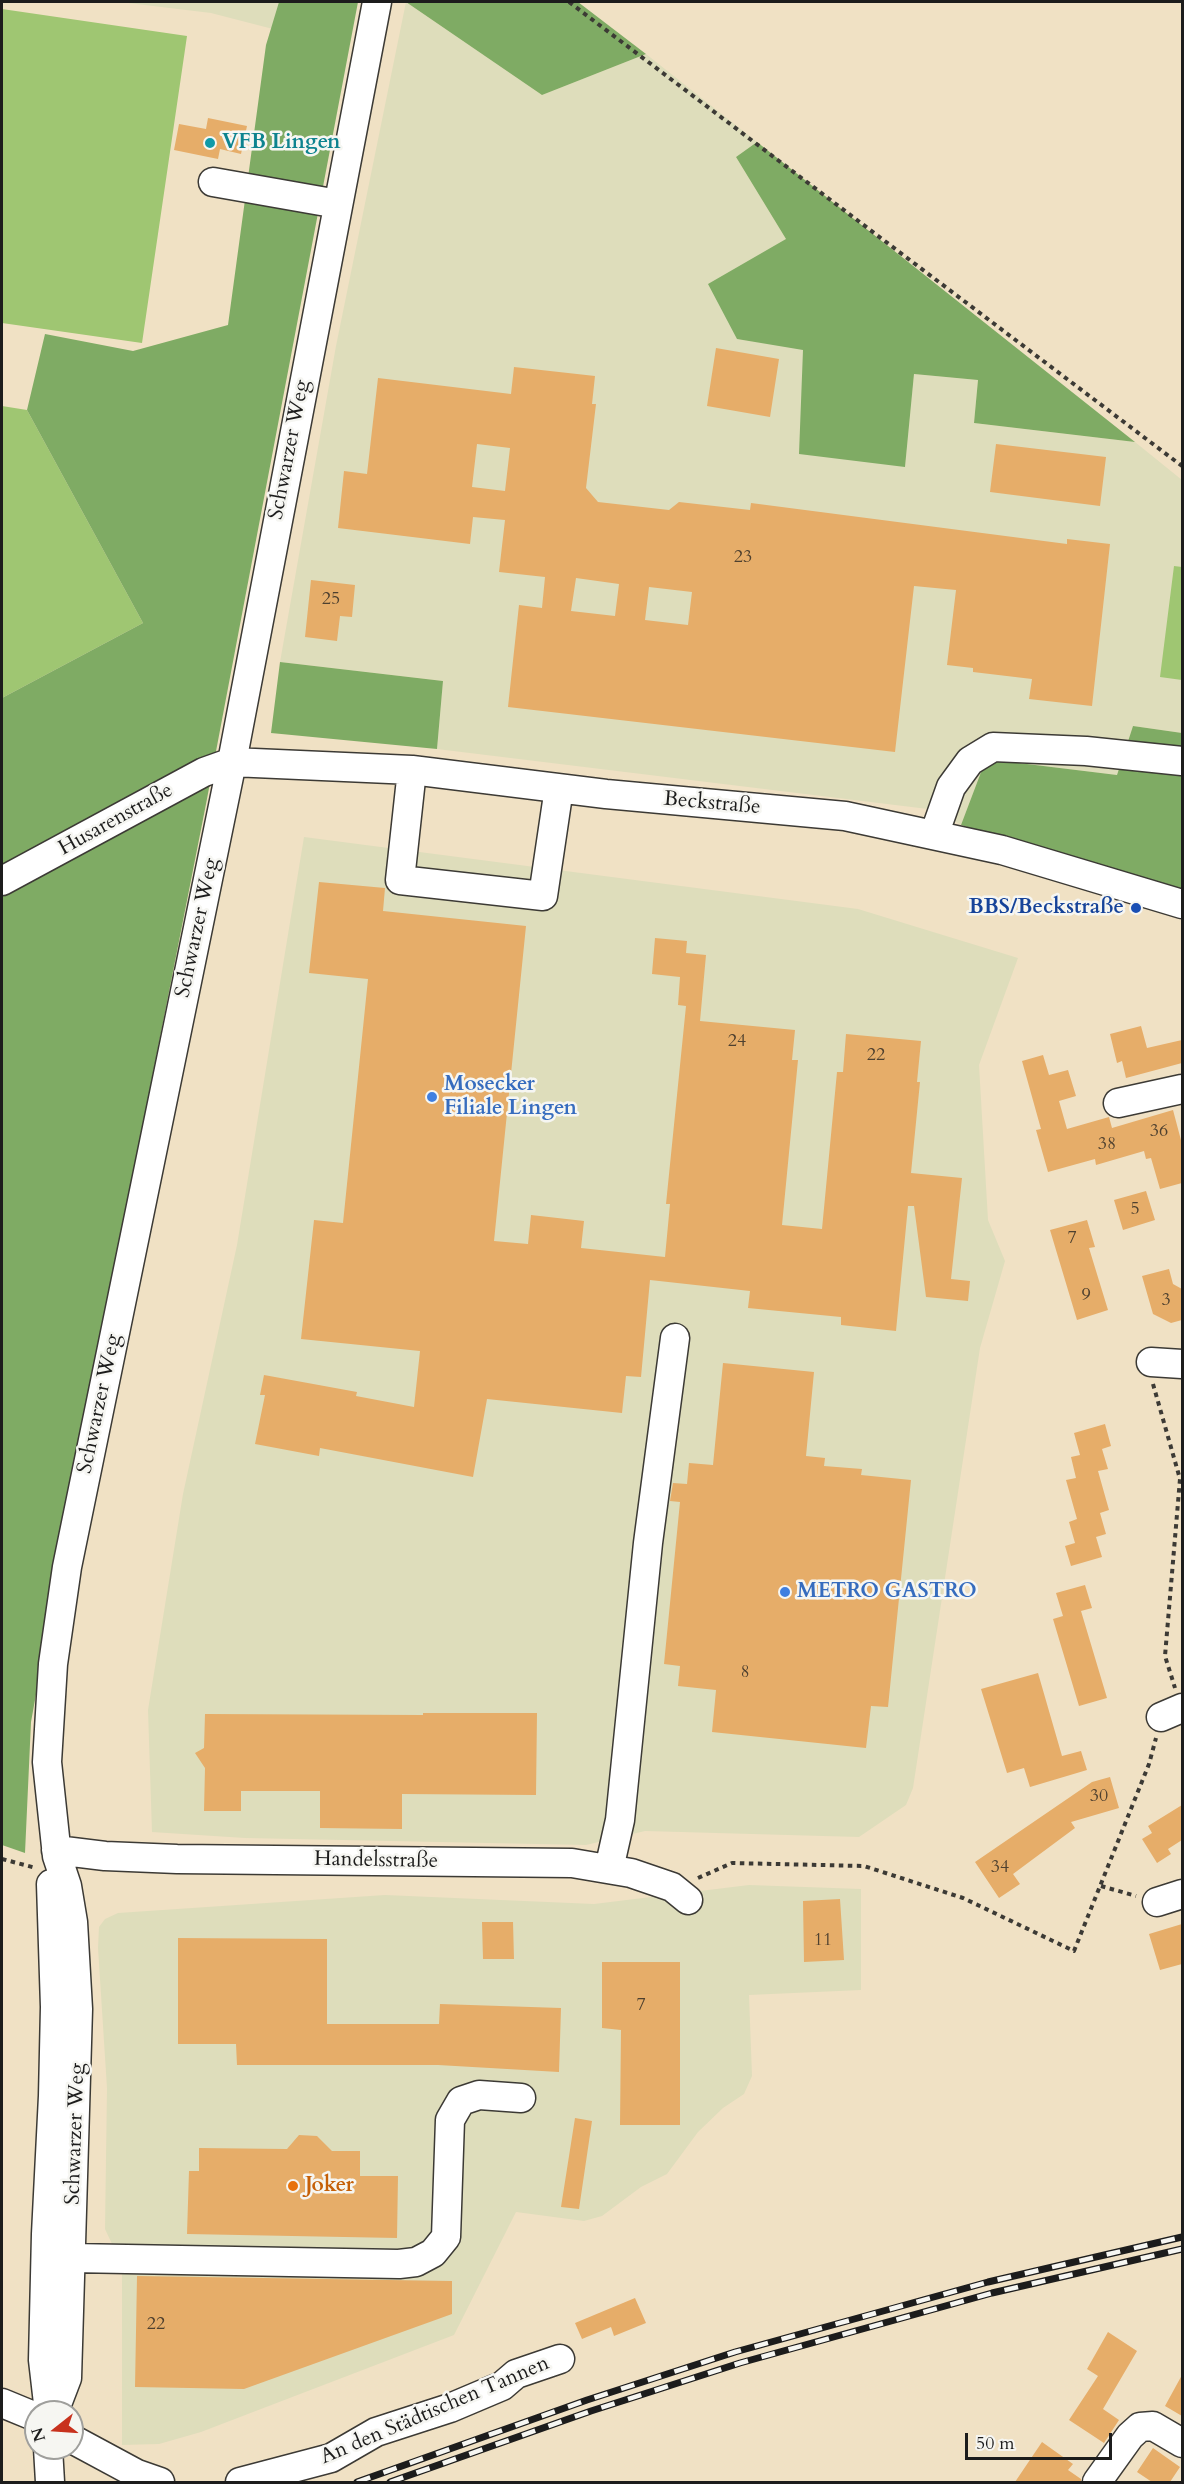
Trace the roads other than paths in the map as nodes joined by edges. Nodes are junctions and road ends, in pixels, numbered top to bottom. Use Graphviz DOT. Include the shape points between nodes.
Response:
graph roads {
  1 [pos="377,2"];
  2 [pos="213,182"];
  3 [pos="338,204"];
  4 [pos="1182,761"];
  5 [pos="232,762"];
  6 [pos="412,770"];
  7 [pos="559,788"];
  8 [pos="934,835"];
  9 [pos="2,881"];
  10 [pos="1182,904"];
  11 [pos="1182,1089"];
  12 [pos="1118,1103"];
  13 [pos="675,1338"];
  14 [pos="1151,1362"];
  15 [pos="1182,1364"];
  16 [pos="55,1860"];
  17 [pos="609,1869"];
  18 [pos="680,1893"];
  19 [pos="520,2098"];
  20 [pos="72,2258"];
  21 [pos="560,2359"];
  22 [pos="47,2400"];
  23 [pos="59,2400"];
  24 [pos="2,2403"];
  25 [pos="24,2411"];
  26 [pos="1182,2443"];
  27 [pos="84,2445"];
  28 [pos="49,2460"];
  29 [pos="50,2482"];
  30 [pos="160,2482"];
  31 [pos="240,2482"];
  32 [pos="1097,2482"];
  1 -- 3 [label="street, Schwarzer Weg"];
  2 -- 3 [label="street"];
  3 -- 5 [label="street, Schwarzer Weg"];
  4 -- 8 [label="street" via="993,747 970,761 951,786"];
  5 -- 6 [label="street, Beckstraße"];
  5 -- 9 [label="street, Husarenstraße" via="204,772"];
  5 -- 16 [label="street, Schwarzer Weg" via="67,1568 53,1664 47,1762"];
  6 -- 7 [label="street, Beckstraße"];
  6 -- 7 [label="street" via="400,880 543,896"];
  7 -- 8 [label="street, Beckstraße" via="845,816"];
  8 -- 10 [label="street, Beckstraße" via="1071,869"];
  11 -- 12 [label="street"];
  13 -- 17 [label="street" via="648,1543 620,1820"];
  14 -- 15 [label="street"];
  16 -- 17 [label="street, Handelsstraße" via="105,1856 572,1863"];
  16 -- 20 [label="street, Schwarzer Weg" via="67,1886 73,1922 78,2009"];
  16 -- 22 [label="street, Schwarzer Weg" via="54,2085 43,2360"];
  17 -- 18 [label="street, Handelsstraße"];
  19 -- 20 [label="street" via="479,2095 461,2101 450,2120 446,2237 433,2253 416,2262"];
  20 -- 23 [label="street, Schwarzer Weg" via="67,2378"];
  21 -- 31 [label="street, An den Städtischen Tannen" via="516,2374 502,2386 450,2408 376,2432 331,2458"];
  24 -- 25 [label="street"];
  26 -- 32 [label="street" via="1153,2426 1140,2427"];
  27 -- 30 [label="street"];
  28 -- 29 [label="street"];
}
